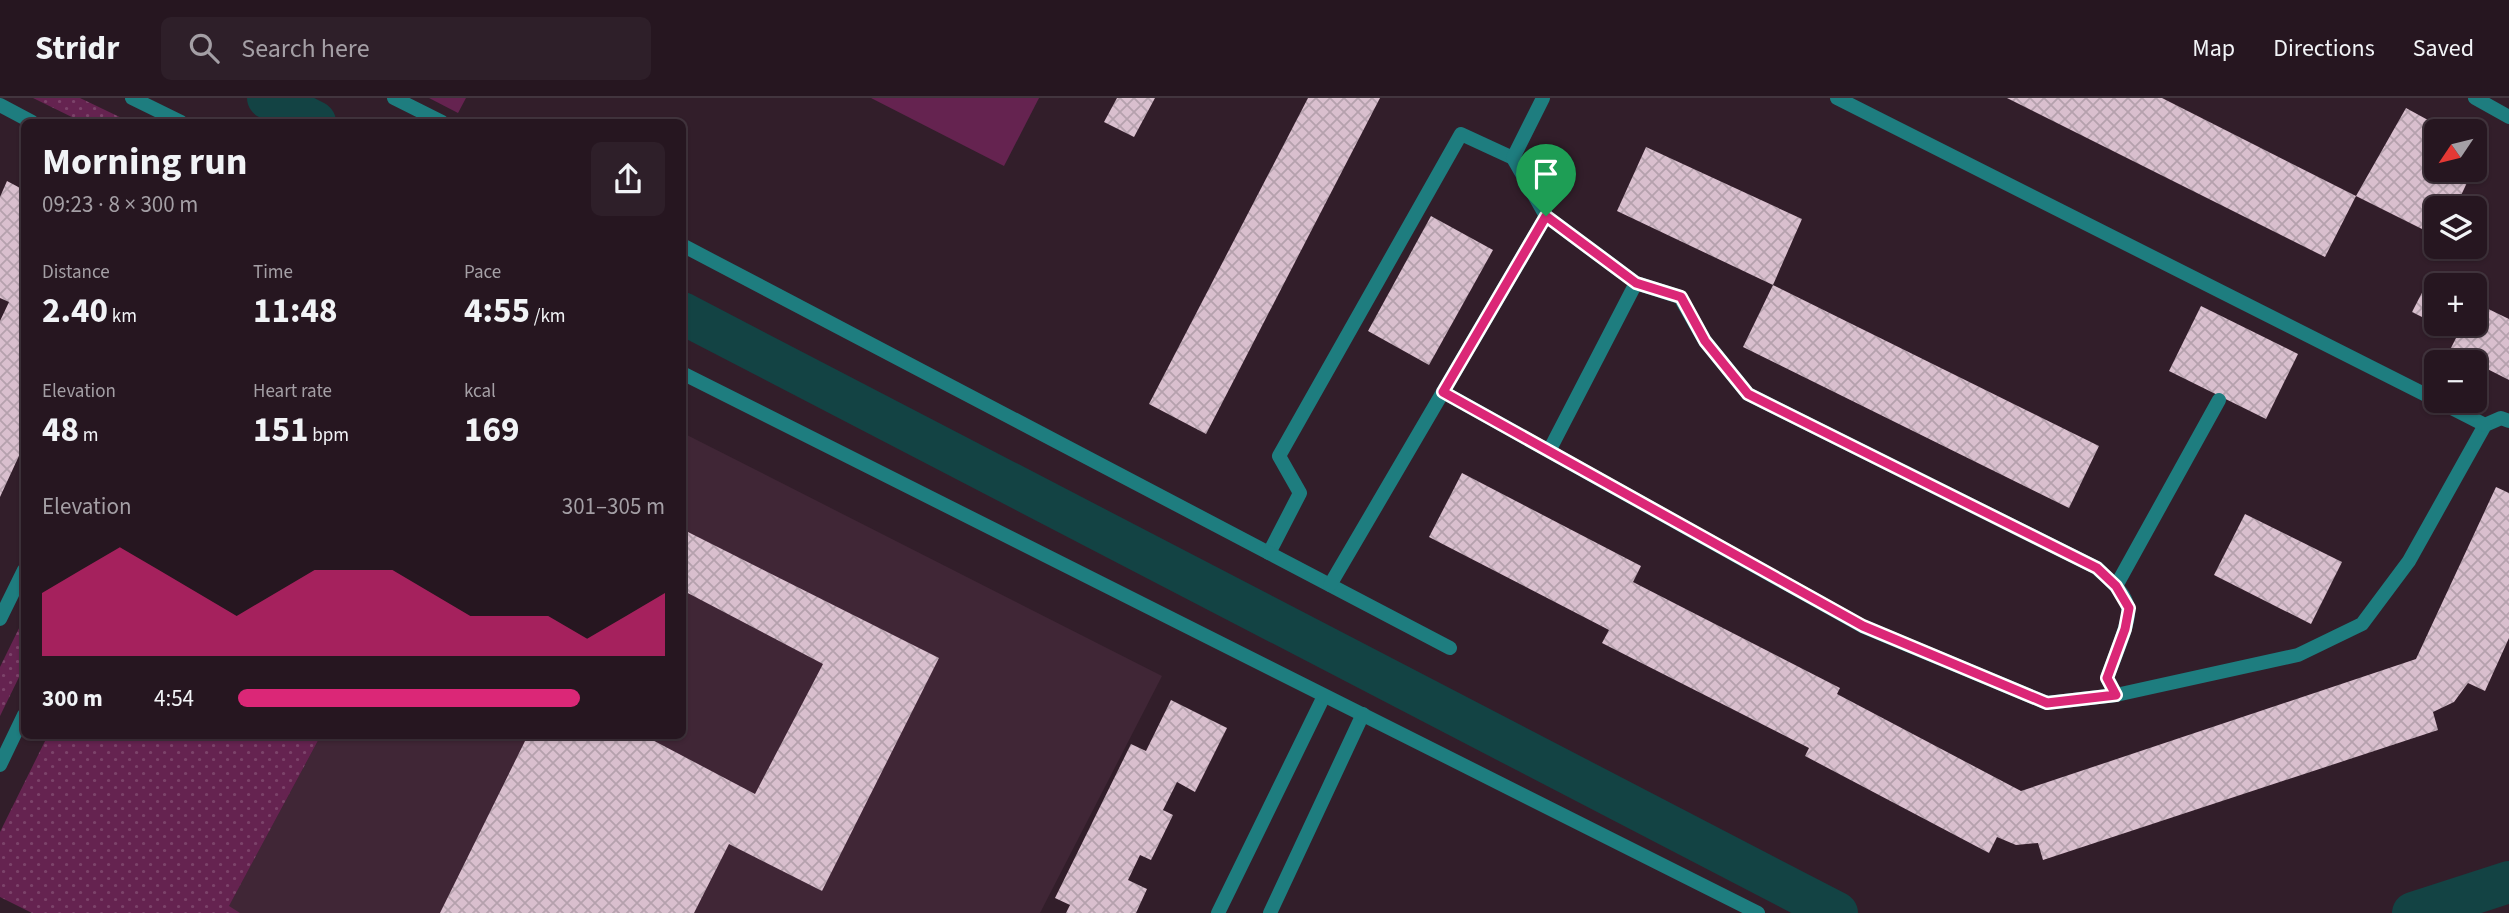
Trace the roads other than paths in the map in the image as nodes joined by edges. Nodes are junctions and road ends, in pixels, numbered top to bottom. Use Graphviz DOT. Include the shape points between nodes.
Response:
graph roads {
  1 [pos="132,98"];
  2 [pos="394,98"];
  3 [pos="1543,98"];
  4 [pos="1837,98"];
  5 [pos="2475,98"];
  6 [pos="0,105"];
  7 [pos="2509,117"];
  8 [pos="26,119"];
  9 [pos="175,119"];
  10 [pos="436,119"];
  11 [pos="1513,158"];
  12 [pos="1546,216"];
  13 [pos="686,247"];
  14 [pos="1636,283"];
  15 [pos="686,375"];
  16 [pos="1443,392"];
  17 [pos="2424,393"];
  18 [pos="2219,400"];
  19 [pos="2462,413"];
  20 [pos="2509,421"];
  21 [pos="2485,425"];
  22 [pos="1549,451"];
  23 [pos="1269,553"];
  24 [pos="21,576"];
  25 [pos="1330,585"];
  26 [pos="2116,586"];
  27 [pos="0,619"];
  28 [pos="1450,648"];
  29 [pos="2116,695"];
  30 [pos="1324,696"];
  31 [pos="1363,714"];
  32 [pos="21,721"];
  33 [pos="0,765"];
  34 [pos="1218,913"];
  35 [pos="1270,913"];
  36 [pos="1758,913"];
  1 -- 9 [label="street"];
  2 -- 10 [label="street"];
  3 -- 11 [label="street"];
  4 -- 17 [label="street"];
  5 -- 7 [label="street"];
  6 -- 8 [label="street"];
  11 -- 12 [label="street"];
  11 -- 23 [label="street" via="1461,134 1279,456 1300,493"];
  12 -- 14 [label="street"];
  12 -- 16 [label="street"];
  13 -- 23 [label="street"];
  14 -- 22 [label="street"];
  14 -- 26 [label="street" via="1681,297 1705,341 1748,394 2097,568"];
  15 -- 30 [label="street"];
  16 -- 22 [label="street"];
  16 -- 25 [label="street"];
  18 -- 26 [label="street"];
  19 -- 21 [label="street"];
  20 -- 21 [label="street" via="2501,418"];
  21 -- 29 [label="street" via="2409,561 2362,624 2298,655"];
  22 -- 29 [label="street" via="1863,626 2047,703"];
  23 -- 25 [label="street"];
  24 -- 27 [label="street"];
  25 -- 28 [label="street"];
  26 -- 29 [label="street" via="2129,608 2107,678"];
  30 -- 31 [label="street"];
  30 -- 34 [label="street"];
  31 -- 35 [label="street"];
  31 -- 36 [label="street"];
  32 -- 33 [label="street"];
}
